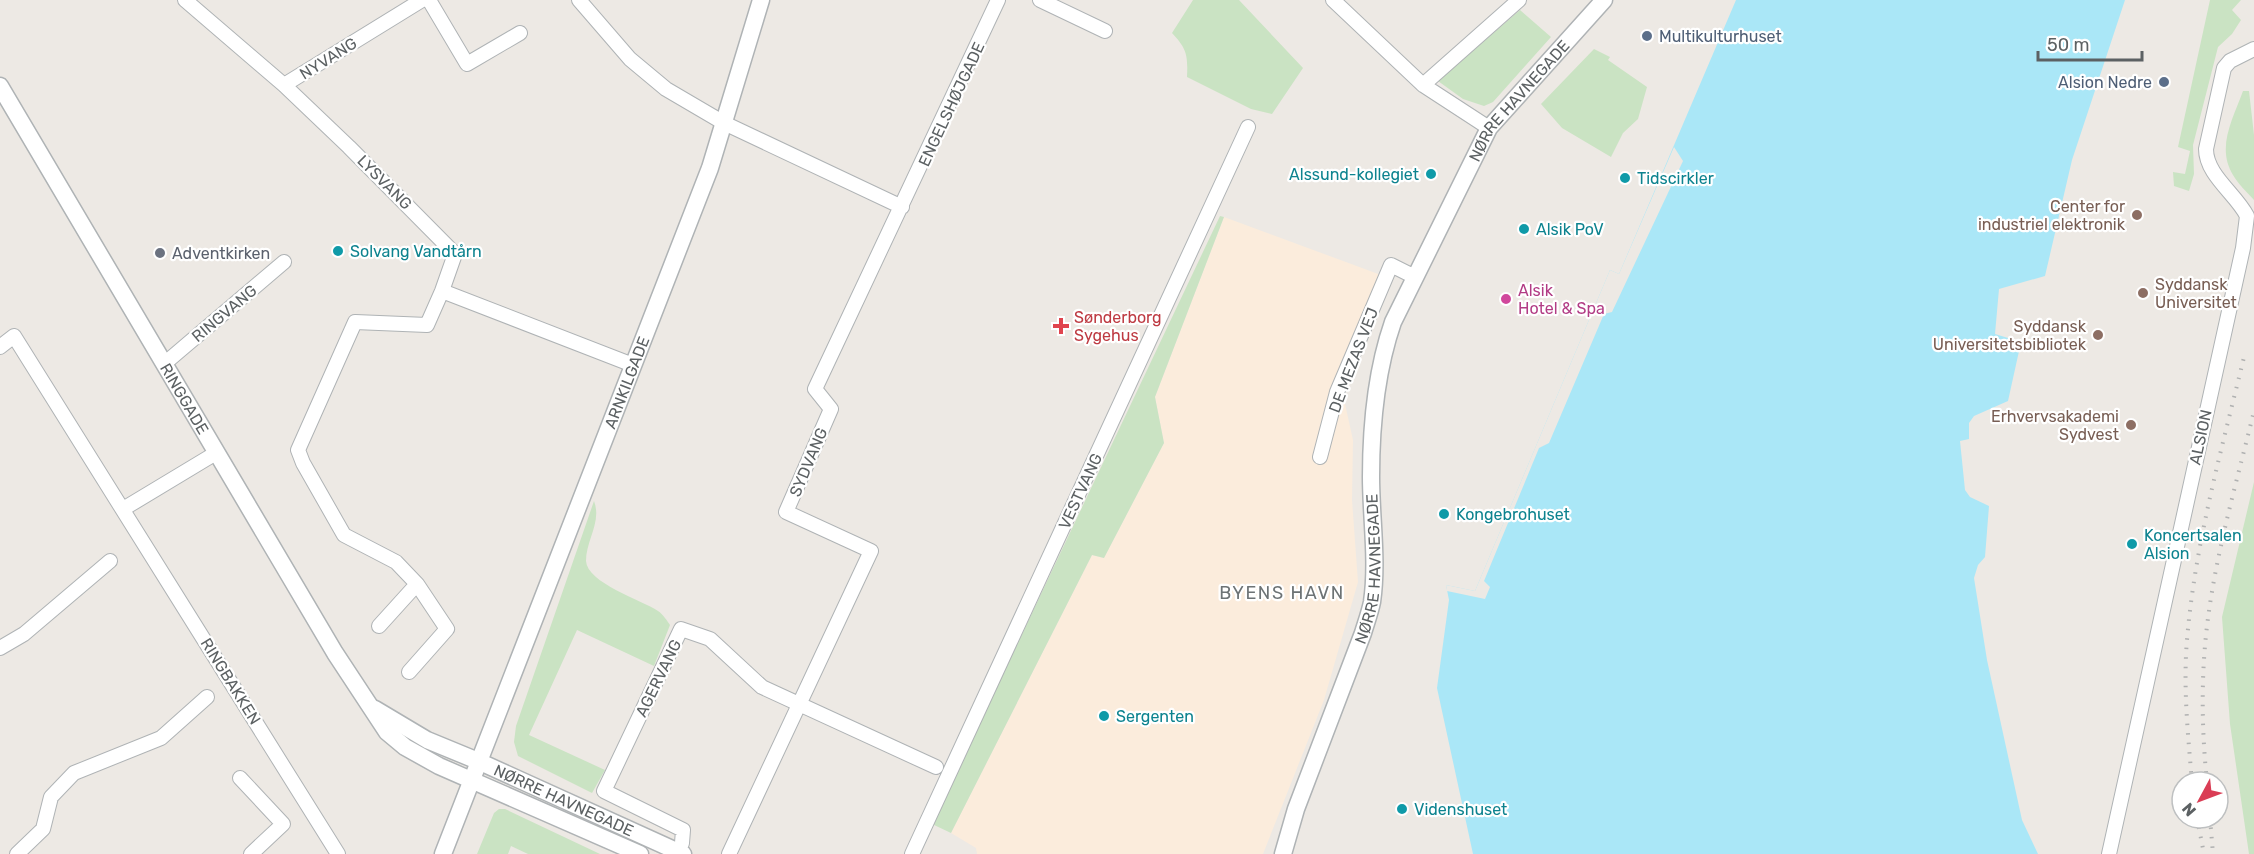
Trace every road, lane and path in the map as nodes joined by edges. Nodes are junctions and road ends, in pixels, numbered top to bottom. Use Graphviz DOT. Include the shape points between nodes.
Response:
graph roads {
  1 [pos="185,0"];
  2 [pos="422,0"];
  3 [pos="429,0"];
  4 [pos="579,0"];
  5 [pos="761,0"];
  6 [pos="998,0"];
  7 [pos="1040,0"];
  8 [pos="1334,0"];
  9 [pos="1520,0"];
  10 [pos="1604,0"];
  11 [pos="1105,31"];
  12 [pos="520,33"];
  13 [pos="2254,49"];
  14 [pos="1423,85"];
  15 [pos="0,86"];
  16 [pos="284,86"];
  17 [pos="724,123"];
  18 [pos="1248,127"];
  19 [pos="1490,128"];
  20 [pos="902,207"];
  21 [pos="284,262"];
  22 [pos="1415,277"];
  23 [pos="442,291"];
  24 [pos="0,347"];
  25 [pos="164,364"];
  26 [pos="633,365"];
  27 [pos="216,453"];
  28 [pos="1320,457"];
  29 [pos="123,509"];
  30 [pos="110,561"];
  31 [pos="417,584"];
  32 [pos="379,626"];
  33 [pos="0,648"];
  34 [pos="409,672"];
  35 [pos="207,697"];
  36 [pos="799,705"];
  37 [pos="373,707"];
  38 [pos="478,762"];
  39 [pos="936,767"];
  40 [pos="240,778"];
  41 [pos="471,779"];
  42 [pos="679,853"];
  43 [pos="17,854"];
  44 [pos="251,854"];
  45 [pos="338,854"];
  46 [pos="443,854"];
  47 [pos="640,854"];
  48 [pos="729,854"];
  49 [pos="912,854"];
  50 [pos="1283,854"];
  51 [pos="2109,854"];
  1 -- 16 [label="street, NYVANG"];
  2 -- 16 [label="street, NYVANG"];
  3 -- 12 [label="street" via="467,64"];
  4 -- 17 [label="street" via="612,40 655,81"];
  5 -- 17 [label="street, ARNKILGADE"];
  6 -- 20 [label="street, ENGELSHØJGADE"];
  7 -- 11 [label="street"];
  8 -- 14 [label="street"];
  9 -- 14 [label="street"];
  10 -- 19 [label="street, NØRRE HAVNEGADE"];
  13 -- 51 [label="street, ALSION" via="2224,68 2206,149 2210,167 2247,216 2243,248"];
  14 -- 19 [label="street"];
  15 -- 25 [label="street, RINGGADE"];
  16 -- 23 [label="street, LYSVANG" via="455,254"];
  17 -- 20 [label="street"];
  17 -- 26 [label="street, ARNKILGADE"];
  18 -- 49 [label="street, VESTVANG"];
  19 -- 22 [label="street, NØRRE HAVNEGADE"];
  20 -- 36 [label="street, SYDVANG" via="815,390 831,409 786,512 871,551"];
  21 -- 25 [label="street, RINGVANG"];
  22 -- 28 [label="street, DE MEZAS VEJ" via="1391,265 1337,392"];
  22 -- 50 [label="street, NØRRE HAVNEGADE" via="1385,343 1379,377 1371,475 1372,603"];
  23 -- 26 [label="street"];
  23 -- 31 [label="street, LYSVANG" via="427,325 355,322 298,450 344,535 396,562"];
  24 -- 29 [label="street, RINGBAKKEN" via="14,336"];
  25 -- 27 [label="street, RINGGADE"];
  26 -- 38 [label="street, ARNKILGADE"];
  27 -- 29 [label="street"];
  27 -- 37 [label="street, RINGGADE" via="335,653"];
  29 -- 45 [label="street, RINGBAKKEN"];
  30 -- 33 [label="street" via="24,634"];
  31 -- 32 [label="street"];
  31 -- 34 [label="street" via="447,629"];
  35 -- 43 [label="street" via="161,738 74,773 51,797 43,829"];
  36 -- 39 [label="street, AGERVANG"];
  36 -- 42 [label="street, AGERVANG" via="762,687 710,639 681,629 604,791 683,830"];
  36 -- 48 [label="street, SYDVANG"];
  37 -- 38 [label="street, RINGGADE" via="427,740"];
  37 -- 41 [label="street, RINGGADE" via="387,732 405,747"];
  38 -- 41 [label="street, ARNKILGADE"];
  38 -- 42 [label="street, NØRRE HAVNEGADE"];
  40 -- 44 [label="street" via="283,824"];
  41 -- 46 [label="street, ARNKILGADE"];
  41 -- 47 [label="street, NØRRE HAVNEGADE"];
}
